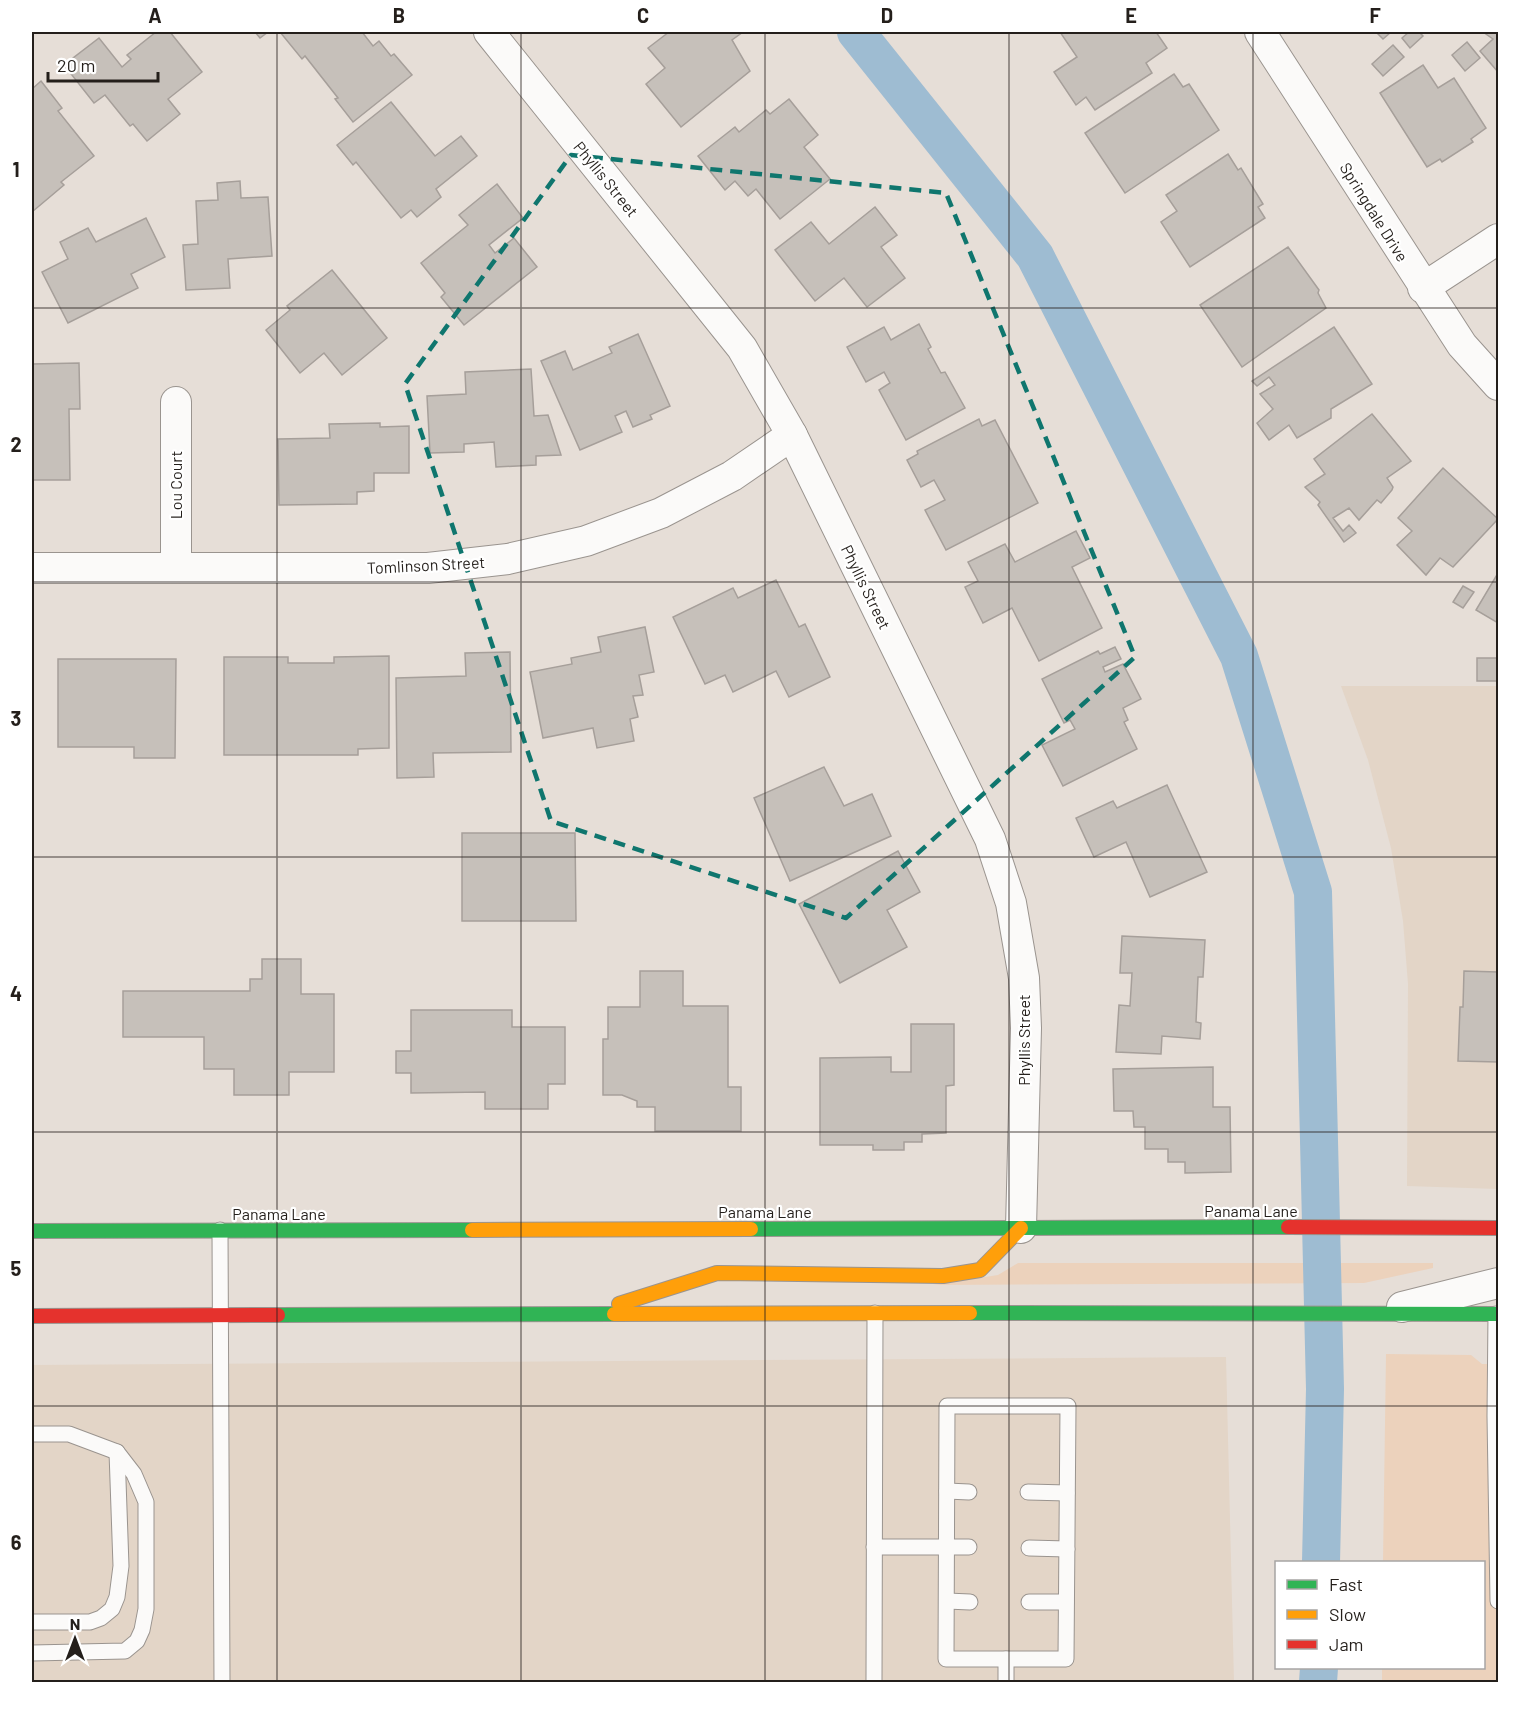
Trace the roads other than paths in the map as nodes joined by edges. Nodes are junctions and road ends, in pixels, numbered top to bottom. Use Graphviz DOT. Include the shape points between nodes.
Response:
graph roads {
  1 [pos="489,32"];
  2 [pos="1260,32"];
  3 [pos="1498,239"];
  4 [pos="1423,288"];
  5 [pos="1498,385"];
  6 [pos="176,402"];
  7 [pos="792,435"];
  8 [pos="32,568"];
  9 [pos="176,568"];
  10 [pos="1021,1228"];
  11 [pos="1498,1228"];
  12 [pos="220,1230"];
  13 [pos="32,1231"];
  14 [pos="1498,1283"];
  15 [pos="875,1313"];
  16 [pos="1376,1313"];
  17 [pos="586,1314"];
  18 [pos="1497,1314"];
  19 [pos="219,1315"];
  20 [pos="32,1316"];
  21 [pos="32,1434"];
  22 [pos="117,1452"];
  23 [pos="947,1491"];
  24 [pos="969,1492"];
  25 [pos="1028,1492"];
  26 [pos="1067,1493"];
  27 [pos="874,1547"];
  28 [pos="947,1547"];
  29 [pos="969,1547"];
  30 [pos="1029,1548"];
  31 [pos="1067,1549"];
  32 [pos="947,1601"];
  33 [pos="1498,1601"];
  34 [pos="970,1602"];
  35 [pos="1029,1602"];
  36 [pos="1066,1602"];
  37 [pos="32,1623"];
  38 [pos="32,1653"];
  39 [pos="1006,1659"];
  40 [pos="222,1683"];
  41 [pos="874,1683"];
  42 [pos="1006,1683"];
  1 -- 7 [label="street, Phyllis Street" via="742,348"];
  2 -- 4 [label="street, Springdale Drive"];
  3 -- 4 [label="street"];
  4 -- 5 [label="street, Springdale Drive" via="1462,345"];
  6 -- 9 [label="street, Lou Court"];
  7 -- 9 [label="street, Tomlinson Street" via="732,476 661,513 586,541 508,559 428,568"];
  7 -- 10 [label="street, Phyllis Street" via="990,839 1011,903 1024,978 1026,1028"];
  8 -- 9 [label="street, Tomlinson Street"];
  10 -- 11 [label="main road, Panama Lane"];
  10 -- 12 [label="main road, Panama Lane"];
  10 -- 17 [label="main road" via="980,1270 943,1276 717,1273"];
  12 -- 13 [label="main road, Panama Lane"];
  12 -- 19 [label="lane"];
  14 -- 16 [label="street"];
  15 -- 16 [label="main road"];
  15 -- 17 [label="main road"];
  15 -- 27 [label="lane"];
  16 -- 18 [label="main road"];
  17 -- 19 [label="main road"];
  18 -- 33 [label="lane"];
  19 -- 20 [label="main road"];
  19 -- 40 [label="lane"];
  21 -- 22 [label="lane" via="69,1434"];
  22 -- 37 [label="lane" via="120,1566 112,1609 90,1622"];
  22 -- 38 [label="lane" via="134,1474 146,1503 146,1609 142,1630 137,1641 125,1651"];
  23 -- 24 [label="lane"];
  23 -- 26 [label="lane" via="947,1406 1068,1406"];
  23 -- 28 [label="lane"];
  25 -- 26 [label="lane"];
  26 -- 31 [label="lane"];
  27 -- 28 [label="lane"];
  27 -- 41 [label="lane"];
  28 -- 29 [label="lane"];
  28 -- 32 [label="lane"];
  30 -- 31 [label="lane"];
  31 -- 36 [label="lane"];
  32 -- 34 [label="lane"];
  32 -- 39 [label="lane" via="946,1659"];
  35 -- 36 [label="lane"];
  36 -- 39 [label="lane" via="1066,1659"];
  39 -- 42 [label="lane"];
}
